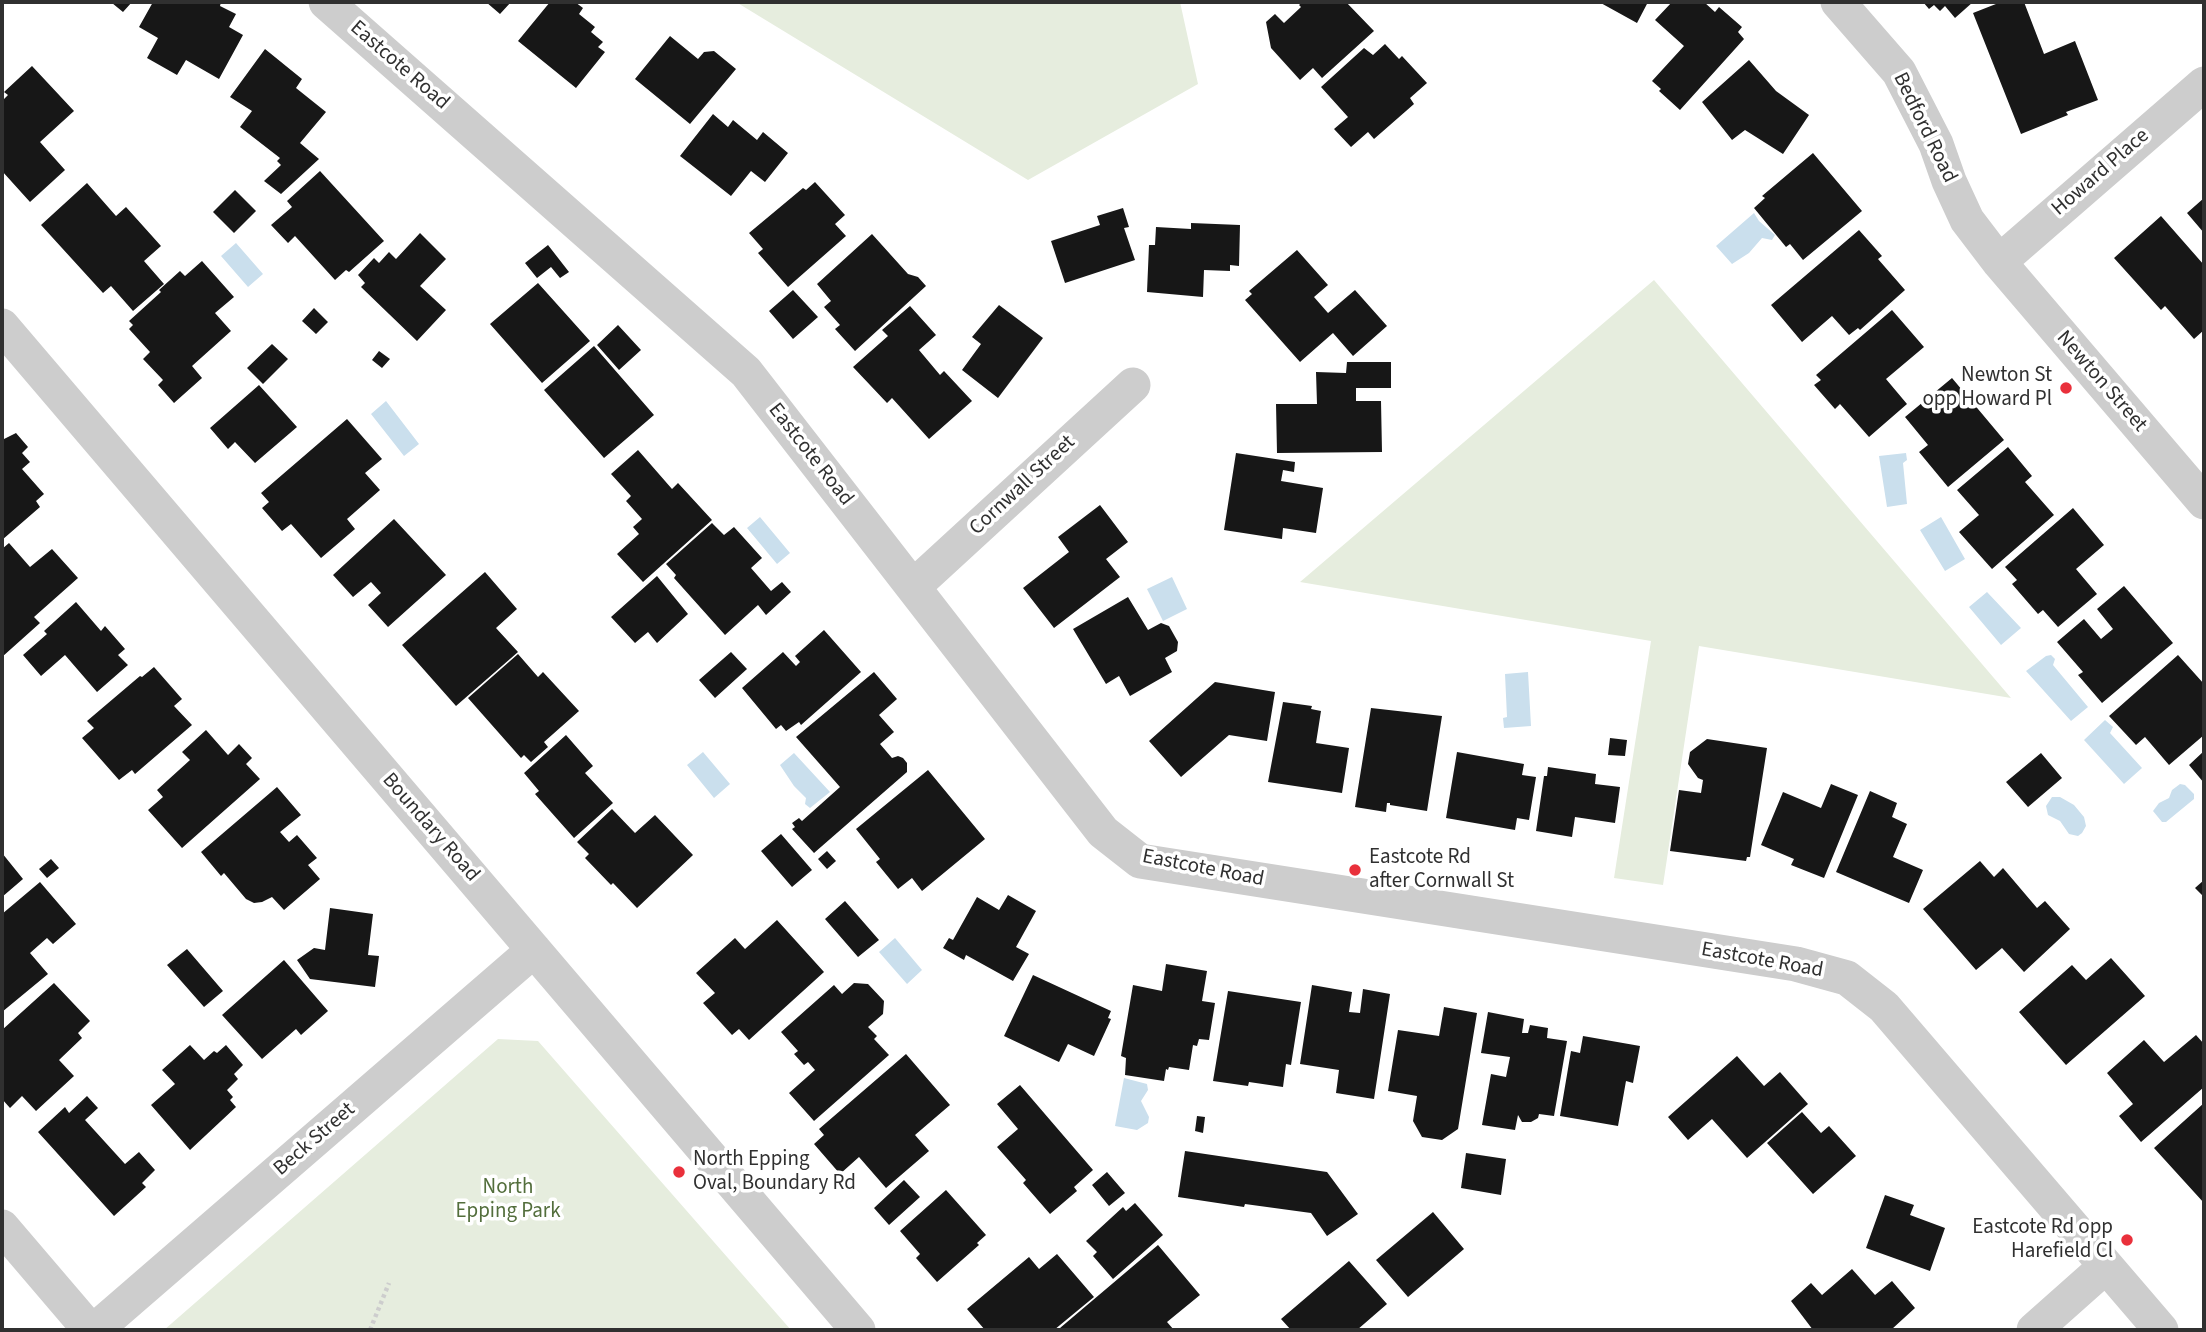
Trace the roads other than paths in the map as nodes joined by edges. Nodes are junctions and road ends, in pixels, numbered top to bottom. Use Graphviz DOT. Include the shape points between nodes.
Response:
graph roads {
  1 [pos="326,2"];
  2 [pos="1838,2"];
  3 [pos="2204,84"];
  4 [pos="1998,262"];
  5 [pos="2,326"];
  6 [pos="1133,385"];
  7 [pos="2204,502"];
  8 [pos="913,587"];
  9 [pos="534,950"];
  10 [pos="2,1227"];
  11 [pos="2105,1267"];
  12 [pos="93,1330"];
  13 [pos="858,1330"];
  14 [pos="2034,1330"];
  15 [pos="2161,1330"];
  1 -- 8 [label="street, Eastcote Road" via="746,372"];
  2 -- 4 [label="street, Bedford Road" via="1899,72 1936,144 1967,220"];
  3 -- 4 [label="street, Howard Place"];
  4 -- 7 [label="street, Newton Street"];
  5 -- 9 [label="street, Boundary Road"];
  6 -- 8 [label="street, Cornwall Street"];
  8 -- 11 [label="street, Eastcote Road" via="1103,832 1140,861 1796,964 1847,978 1884,1007"];
  9 -- 12 [label="street, Beck Street"];
  9 -- 13 [label="street, Boundary Road"];
  10 -- 12 [label="street"];
  11 -- 14 [label="street"];
  11 -- 15 [label="street, Eastcote Road"];
}
